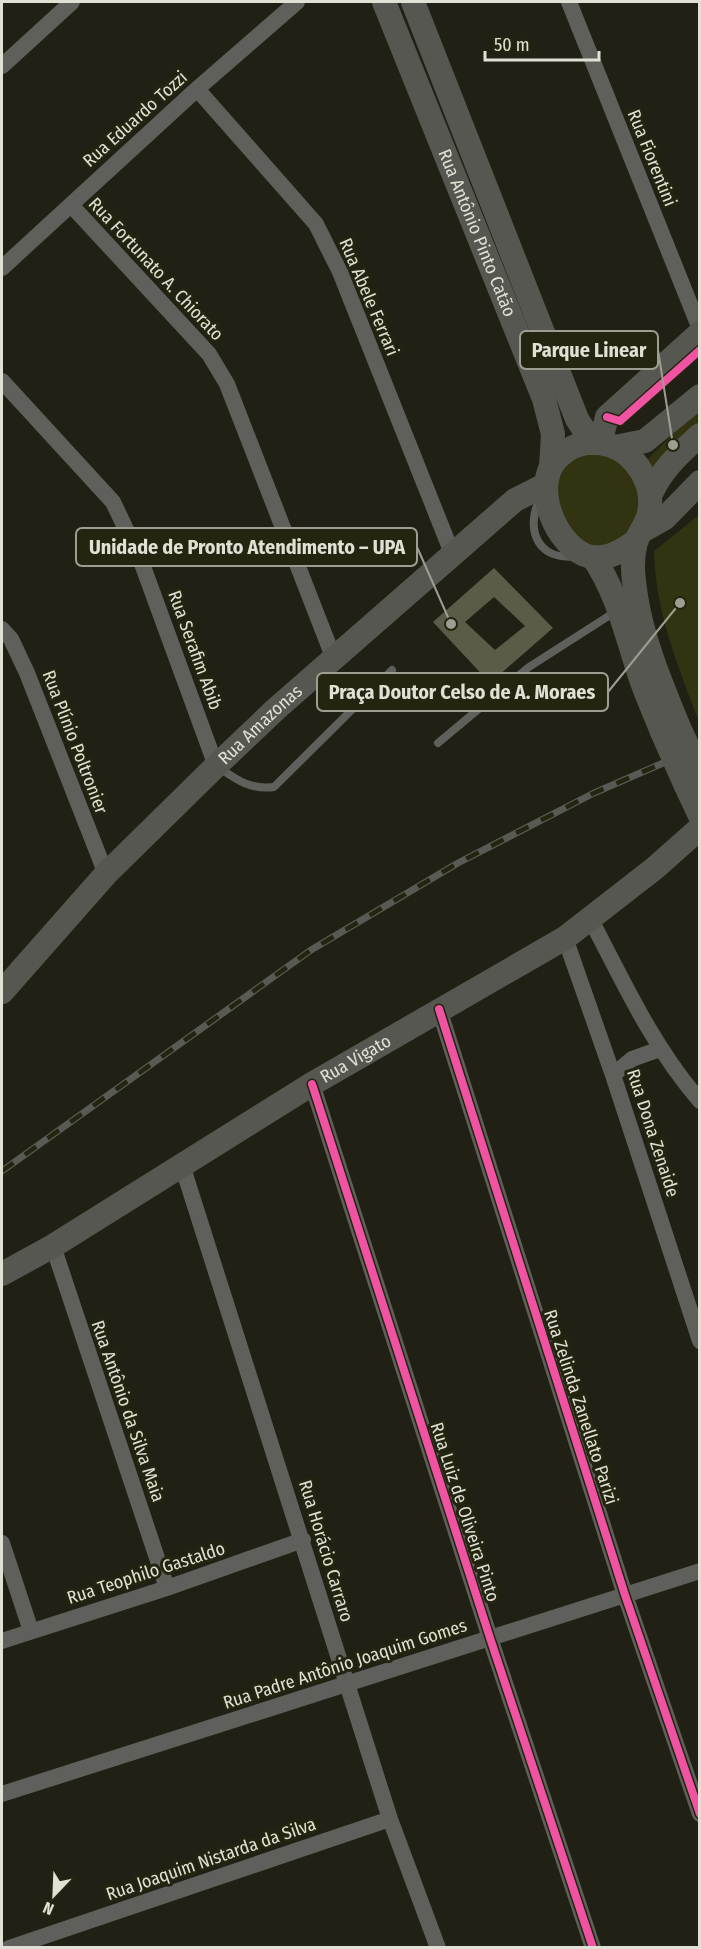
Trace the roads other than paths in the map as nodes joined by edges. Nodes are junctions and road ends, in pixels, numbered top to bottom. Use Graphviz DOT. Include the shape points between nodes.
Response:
graph roads {
  1 [pos="297,2"];
  2 [pos="384,2"];
  3 [pos="413,2"];
  4 [pos="568,2"];
  5 [pos="62,5"];
  6 [pos="2,66"];
  7 [pos="197,89"];
  8 [pos="71,205"];
  9 [pos="2,268"];
  10 [pos="699,331"];
  11 [pos="2,381"];
  12 [pos="699,396"];
  13 [pos="699,435"];
  14 [pos="602,444"];
  15 [pos="547,480"];
  16 [pos="699,482"];
  17 [pos="645,519"];
  18 [pos="452,553"];
  19 [pos="589,556"];
  20 [pos="621,609"];
  21 [pos="2,629"];
  22 [pos="334,659"];
  23 [pos="392,670"];
  24 [pos="670,728"];
  25 [pos="438,743"];
  26 [pos="216,766"];
  27 [pos="692,779"];
  28 [pos="699,816"];
  29 [pos="699,828"];
  30 [pos="106,874"];
  31 [pos="591,920"];
  32 [pos="565,938"];
  33 [pos="2,991"];
  34 [pos="439,1009"];
  35 [pos="660,1049"];
  36 [pos="614,1076"];
  37 [pos="312,1084"];
  38 [pos="699,1101"];
  39 [pos="182,1165"];
  40 [pos="52,1246"];
  41 [pos="2,1274"];
  42 [pos="699,1341"];
  43 [pos="303,1540"];
  44 [pos="2,1544"];
  45 [pos="699,1571"];
  46 [pos="167,1588"];
  47 [pos="625,1595"];
  48 [pos="31,1631"];
  49 [pos="490,1638"];
  50 [pos="2,1641"];
  51 [pos="347,1684"];
  52 [pos="2,1794"];
  53 [pos="699,1814"];
  54 [pos="390,1819"];
  55 [pos="9,1947"];
  56 [pos="438,1947"];
  57 [pos="593,1947"];
  1 -- 7 [label="street, Rua Eduardo Tozzi"];
  2 -- 15 [label="main road, Rua Antônio Pinto Catão" via="544,399 553,434"];
  3 -- 14 [label="main road, Rua Antônio Pinto Catão" via="577,418"];
  4 -- 10 [label="street, Rua Fiorentini"];
  5 -- 6 [label="street"];
  7 -- 8 [label="street, Rua Eduardo Tozzi"];
  7 -- 18 [label="street, Rua Abele Ferrari" via="316,224 340,272"];
  8 -- 9 [label="street, Rua Eduardo Tozzi"];
  8 -- 22 [label="street, Rua Fortunato A. Chiorato" via="209,354 227,384"];
  10 -- 14 [label="main road" via="607,417"];
  11 -- 26 [label="street, Rua Serafim Abib" via="113,502 141,561"];
  12 -- 14 [label="main road" via="645,441"];
  13 -- 17 [label="main road" via="657,479"];
  14 -- 15 [label="main road" via="572,447 559,455"];
  14 -- 17 [label="main road" via="637,464 647,482"];
  15 -- 18 [label="main road, Rua Amazonas" via="515,500"];
  15 -- 19 [label="main road" via="549,512 574,546"];
  16 -- 17 [label="main road" via="665,518"];
  17 -- 19 [label="main road" via="624,550"];
  17 -- 24 [label="main road" via="632,568 637,603"];
  18 -- 22 [label="main road, Rua Amazonas"];
  19 -- 20 [label="main road" via="607,578"];
  20 -- 24 [label="main road" via="638,672"];
  20 -- 25 [label="lane" via="529,667"];
  21 -- 30 [label="street, Rua Plínio Poltronier" via="11,639 27,674"];
  22 -- 26 [label="main road, Rua Amazonas"];
  23 -- 26 [label="lane" via="274,787 244,785"];
  24 -- 27 [label="main road, bridge"];
  26 -- 30 [label="main road, Rua Amazonas"];
  27 -- 28 [label="main road"];
  29 -- 31 [label="main road, Rua Vigato"];
  30 -- 33 [label="main road, Rua Amazonas"];
  31 -- 32 [label="main road, Rua Vigato"];
  31 -- 35 [label="street"];
  32 -- 34 [label="main road, Rua Vigato"];
  32 -- 36 [label="street, Rua Dona Zenaide"];
  34 -- 37 [label="main road, Rua Vigato"];
  34 -- 47 [label="street, Rua Zelinda Zanellato Parizi"];
  35 -- 36 [label="street" via="632,1059"];
  35 -- 38 [label="street"];
  36 -- 42 [label="street, Rua Dona Zenaide"];
  37 -- 39 [label="main road, Rua Vigato"];
  37 -- 49 [label="street, Rua Luiz de Oliveira Pinto"];
  39 -- 40 [label="main road, Rua Vigato"];
  39 -- 43 [label="street, Rua Horácio Carraro"];
  40 -- 41 [label="main road, Rua Vigato"];
  40 -- 46 [label="street, Rua Antônio da Silva Maia"];
  43 -- 46 [label="street, Rua Teophilo Gastaldo"];
  43 -- 51 [label="street, Rua Horácio Carraro"];
  44 -- 48 [label="street"];
  45 -- 47 [label="street, Rua Padre Antônio Joaquim Gomes"];
  46 -- 48 [label="street, Rua Teophilo Gastaldo"];
  47 -- 49 [label="street, Rua Padre Antônio Joaquim Gomes"];
  47 -- 53 [label="street, Rua Zelinda Zanellato Parizi"];
  48 -- 50 [label="street, Rua Teophilo Gastaldo"];
  49 -- 51 [label="street, Rua Padre Antônio Joaquim Gomes"];
  49 -- 57 [label="street, Rua Luiz de Oliveira Pinto"];
  51 -- 52 [label="street, Rua Padre Antônio Joaquim Gomes"];
  51 -- 54 [label="street, Rua Horácio Carraro"];
  54 -- 55 [label="street, Rua Joaquim Nistarda da Silva"];
  54 -- 56 [label="street, Rua Horácio Carraro"];
}
